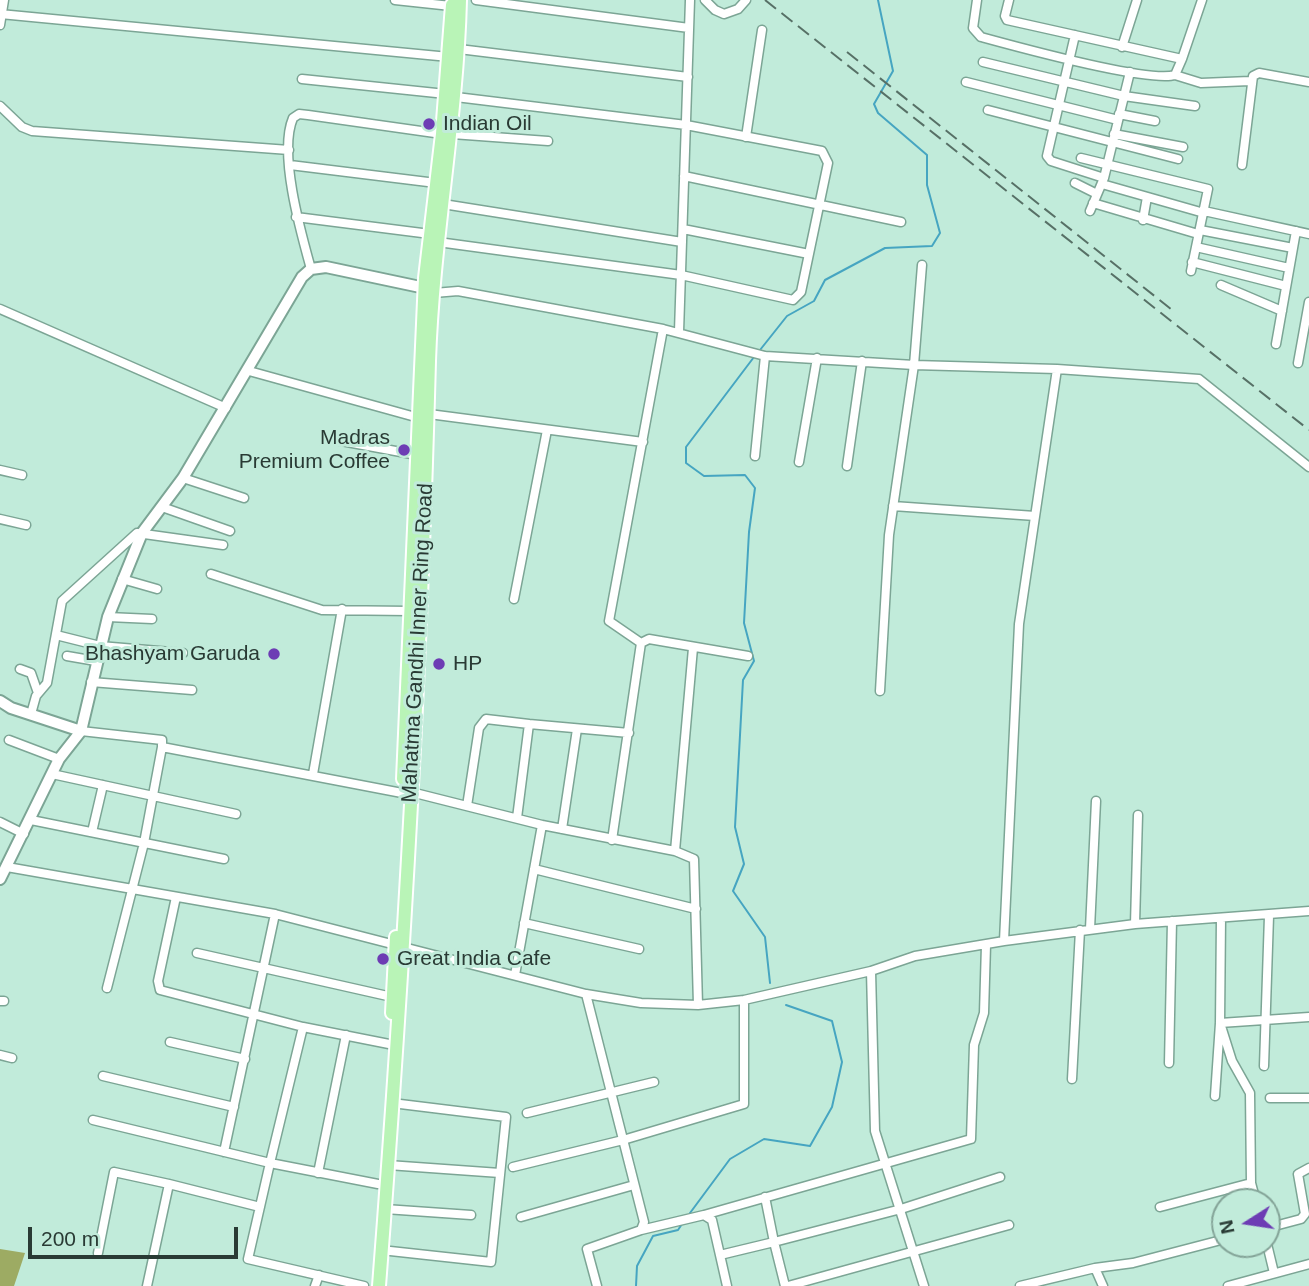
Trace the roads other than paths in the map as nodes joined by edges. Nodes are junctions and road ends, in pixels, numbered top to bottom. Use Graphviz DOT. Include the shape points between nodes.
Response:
graph roads {
  1 [pos="4,0"];
  2 [pos="395,0"];
  3 [pos="476,0"];
  4 [pos="690,0"];
  5 [pos="705,0"];
  6 [pos="746,0"];
  7 [pos="977,0"];
  8 [pos="1009,0"];
  9 [pos="1137,0"];
  10 [pos="1202,0"];
  11 [pos="454,2"];
  12 [pos="1,14"];
  13 [pos="0,25"];
  14 [pos="689,28"];
  15 [pos="762,30"];
  16 [pos="1074,35"];
  17 [pos="1122,47"];
  18 [pos="454,53"];
  19 [pos="1069,58"];
  20 [pos="1182,59"];
  21 [pos="983,62"];
  22 [pos="1130,72"];
  23 [pos="1175,75"];
  24 [pos="688,77"];
  25 [pos="302,79"];
  26 [pos="1064,80"];
  27 [pos="1250,81"];
  28 [pos="966,82"];
  29 [pos="1309,82"];
  30 [pos="451,95"];
  31 [pos="1124,96"];
  32 [pos="1058,104"];
  33 [pos="0,106"];
  34 [pos="1195,106"];
  35 [pos="988,110"];
  36 [pos="1119,117"];
  37 [pos="1155,121"];
  38 [pos="686,125"];
  39 [pos="1052,126"];
  40 [pos="447,134"];
  41 [pos="746,136"];
  42 [pos="1113,139"];
  43 [pos="548,141"];
  44 [pos="1183,147"];
  45 [pos="289,150"];
  46 [pos="1081,158"];
  47 [pos="1178,159"];
  48 [pos="290,165"];
  49 [pos="1107,165"];
  50 [pos="1242,165"];
  51 [pos="684,176"];
  52 [pos="1103,181"];
  53 [pos="436,183"];
  54 [pos="1075,183"];
  55 [pos="1097,194"];
  56 [pos="1147,197"];
  57 [pos="443,204"];
  58 [pos="819,205"];
  59 [pos="1204,212"];
  60 [pos="296,217"];
  61 [pos="1143,220"];
  62 [pos="901,222"];
  63 [pos="683,229"];
  64 [pos="1296,231"];
  65 [pos="1199,232"];
  66 [pos="1309,234"];
  67 [pos="434,238"];
  68 [pos="682,242"];
  69 [pos="1196,247"];
  70 [pos="1293,248"];
  71 [pos="809,254"];
  72 [pos="922,265"];
  73 [pos="1289,268"];
  74 [pos="311,269"];
  75 [pos="681,275"];
  76 [pos="1221,285"];
  77 [pos="1286,286"];
  78 [pos="429,290"];
  79 [pos="1309,302"];
  80 [pos="0,309"];
  81 [pos="1282,311"];
  82 [pos="663,329"];
  83 [pos="679,332"];
  84 [pos="1276,344"];
  85 [pos="763,355"];
  86 [pos="817,358"];
  87 [pos="862,360"];
  88 [pos="1298,363"];
  89 [pos="914,365"];
  90 [pos="1057,369"];
  91 [pos="249,371"];
  92 [pos="226,408"];
  93 [pos="424,416"];
  94 [pos="547,430"];
  95 [pos="336,440"];
  96 [pos="643,442"];
  97 [pos="417,455"];
  98 [pos="755,456"];
  99 [pos="799,462"];
  100 [pos="847,466"];
  101 [pos="1309,467"];
  102 [pos="0,470"];
  103 [pos="22,475"];
  104 [pos="183,478"];
  105 [pos="244,498"];
  106 [pos="162,506"];
  107 [pos="893,506"];
  108 [pos="1035,516"];
  109 [pos="0,519"];
  110 [pos="26,525"];
  111 [pos="230,531"];
  112 [pos="142,533"];
  113 [pos="223,545"];
  114 [pos="211,574"];
  115 [pos="122,579"];
  116 [pos="157,589"];
  117 [pos="514,599"];
  118 [pos="342,609"];
  119 [pos="410,611"];
  120 [pos="108,617"];
  121 [pos="152,619"];
  122 [pos="56,635"];
  123 [pos="641,643"];
  124 [pos="100,646"];
  125 [pos="693,648"];
  126 [pos="183,653"];
  127 [pos="67,656"];
  128 [pos="748,656"];
  129 [pos="96,661"];
  130 [pos="20,669"];
  131 [pos="91,682"];
  132 [pos="192,690"];
  133 [pos="880,691"];
  134 [pos="38,693"];
  135 [pos="0,701"];
  136 [pos="31,714"];
  137 [pos="529,724"];
  138 [pos="577,729"];
  139 [pos="81,731"];
  140 [pos="629,733"];
  141 [pos="9,740"];
  142 [pos="162,747"];
  143 [pos="59,759"];
  144 [pos="52,774"];
  145 [pos="313,774"];
  146 [pos="103,785"];
  147 [pos="407,792"];
  148 [pos="153,796"];
  149 [pos="1096,801"];
  150 [pos="467,806"];
  151 [pos="236,814"];
  152 [pos="1139,815"];
  153 [pos="517,818"];
  154 [pos="31,820"];
  155 [pos="0,822"];
  156 [pos="542,825"];
  157 [pos="562,829"];
  158 [pos="92,832"];
  159 [pos="24,834"];
  160 [pos="612,840"];
  161 [pos="144,843"];
  162 [pos="675,851"];
  163 [pos="224,859"];
  164 [pos="6,861"];
  165 [pos="534,869"];
  166 [pos="0,879"];
  167 [pos="130,887"];
  168 [pos="176,897"];
  169 [pos="696,909"];
  170 [pos="1309,911"];
  171 [pos="275,914"];
  172 [pos="1269,916"];
  173 [pos="1221,918"];
  174 [pos="1172,921"];
  175 [pos="524,923"];
  176 [pos="1135,924"];
  177 [pos="1090,929"];
  178 [pos="1080,930"];
  179 [pos="1004,941"];
  180 [pos="986,945"];
  181 [pos="400,946"];
  182 [pos="639,949"];
  183 [pos="197,953"];
  184 [pos="265,968"];
  185 [pos="871,971"];
  186 [pos="515,975"];
  187 [pos="107,988"];
  188 [pos="586,994"];
  189 [pos="392,997"];
  190 [pos="744,1000"];
  191 [pos="698,1005"];
  192 [pos="255,1015"];
  193 [pos="1309,1017"];
  194 [pos="1268,1019"];
  195 [pos="1220,1023"];
  196 [pos="303,1027"];
  197 [pos="346,1035"];
  198 [pos="170,1042"];
  199 [pos="389,1044"];
  200 [pos="0,1055"];
  201 [pos="12,1058"];
  202 [pos="245,1059"];
  203 [pos="1169,1063"];
  204 [pos="1264,1066"];
  205 [pos="103,1076"];
  206 [pos="1072,1080"];
  207 [pos="654,1082"];
  208 [pos="611,1093"];
  209 [pos="1215,1096"];
  210 [pos="1270,1098"];
  211 [pos="1309,1098"];
  212 [pos="392,1103"];
  213 [pos="234,1107"];
  214 [pos="527,1113"];
  215 [pos="93,1120"];
  216 [pos="623,1140"];
  217 [pos="224,1152"];
  218 [pos="270,1163"];
  219 [pos="888,1163"];
  220 [pos="388,1166"];
  221 [pos="513,1167"];
  222 [pos="1309,1168"];
  223 [pos="318,1173"];
  224 [pos="500,1173"];
  225 [pos="1000,1177"];
  226 [pos="169,1184"];
  227 [pos="378,1184"];
  228 [pos="1251,1184"];
  229 [pos="634,1185"];
  230 [pos="1252,1188"];
  231 [pos="765,1197"];
  232 [pos="260,1207"];
  233 [pos="1160,1207"];
  234 [pos="385,1209"];
  235 [pos="901,1209"];
  236 [pos="704,1214"];
  237 [pos="471,1215"];
  238 [pos="521,1217"];
  239 [pos="1281,1224"];
  240 [pos="1009,1225"];
  241 [pos="640,1230"];
  242 [pos="774,1242"];
  243 [pos="1211,1243"];
  244 [pos="382,1250"];
  245 [pos="913,1251"];
  246 [pos="98,1253"];
  247 [pos="720,1255"];
  248 [pos="1270,1258"];
  249 [pos="1309,1264"];
  250 [pos="1095,1268"];
  251 [pos="1274,1273"];
  252 [pos="319,1275"];
  253 [pos="147,1286"];
  254 [pos="315,1286"];
  255 [pos="364,1286"];
  256 [pos="371,1286"];
  257 [pos="379,1286"];
  258 [pos="597,1286"];
  259 [pos="727,1286"];
  260 [pos="786,1286"];
  261 [pos="924,1286"];
  262 [pos="1020,1286"];
  263 [pos="1103,1286"];
  264 [pos="1228,1286"];
  1 -- 12 [label="street"];
  2 -- 11 [label="street"];
  3 -- 14 [label="street"];
  4 -- 14 [label="street"];
  5 -- 6 [label="street" via="724,14"];
  7 -- 19 [label="street" via="973,28 981,37"];
  8 -- 16 [label="street" via="1007,20"];
  9 -- 17 [label="street"];
  10 -- 20 [label="street"];
  11 -- 18 [label="main road, Mahatma Gandhi Inner Ring Road"];
  12 -- 13 [label="street"];
  12 -- 18 [label="street"];
  14 -- 24 [label="street"];
  15 -- 41 [label="street"];
  16 -- 17 [label="street"];
  16 -- 19 [label="street"];
  17 -- 20 [label="street"];
  18 -- 24 [label="street"];
  18 -- 30 [label="main road, Mahatma Gandhi Inner Ring Road"];
  19 -- 22 [label="street"];
  19 -- 26 [label="street"];
  20 -- 23 [label="street"];
  21 -- 26 [label="street"];
  22 -- 23 [label="street"];
  22 -- 31 [label="street"];
  23 -- 27 [label="street" via="1201,83"];
  24 -- 38 [label="street"];
  25 -- 30 [label="street"];
  26 -- 31 [label="street"];
  26 -- 32 [label="street"];
  27 -- 29 [label="street" via="1259,73"];
  27 -- 50 [label="street"];
  28 -- 32 [label="street"];
  30 -- 38 [label="street"];
  30 -- 40 [label="main road, Mahatma Gandhi Inner Ring Road"];
  31 -- 34 [label="street"];
  31 -- 36 [label="street"];
  32 -- 36 [label="street"];
  32 -- 39 [label="street"];
  33 -- 45 [label="street" via="32,131"];
  35 -- 39 [label="street"];
  36 -- 37 [label="street"];
  36 -- 42 [label="street"];
  38 -- 41 [label="street"];
  38 -- 51 [label="street"];
  39 -- 42 [label="street"];
  39 -- 52 [label="street" via="1048,159"];
  40 -- 43 [label="street"];
  40 -- 45 [label="street" via="299,114 290,126"];
  40 -- 53 [label="main road, Mahatma Gandhi Inner Ring Road"];
  40 -- 57 [label="main road, Mahatma Gandhi Inner Ring Road"];
  41 -- 58 [label="street" via="822,151 828,163"];
  42 -- 44 [label="street"];
  42 -- 47 [label="street"];
  42 -- 49 [label="street"];
  45 -- 48 [label="street"];
  46 -- 49 [label="street"];
  48 -- 53 [label="street"];
  48 -- 60 [label="street"];
  49 -- 52 [label="street"];
  49 -- 59 [label="street" via="1207,188"];
  51 -- 58 [label="street"];
  51 -- 63 [label="street"];
  52 -- 55 [label="street"];
  52 -- 56 [label="street"];
  53 -- 67 [label="main road, Mahatma Gandhi Inner Ring Road"];
  54 -- 55 [label="street"];
  55 -- 61 [label="street" via="1092,207"];
  56 -- 59 [label="street"];
  56 -- 61 [label="street"];
  57 -- 67 [label="main road, Mahatma Gandhi Inner Ring Road"];
  57 -- 68 [label="street"];
  58 -- 62 [label="street"];
  58 -- 71 [label="street"];
  59 -- 64 [label="street"];
  59 -- 65 [label="street"];
  60 -- 67 [label="street"];
  60 -- 74 [label="street"];
  61 -- 65 [label="street"];
  63 -- 68 [label="street"];
  63 -- 71 [label="street"];
  64 -- 66 [label="street"];
  64 -- 70 [label="street"];
  65 -- 69 [label="street"];
  65 -- 70 [label="street"];
  67 -- 75 [label="street"];
  67 -- 78 [label="main road, Mahatma Gandhi Inner Ring Road"];
  68 -- 75 [label="street"];
  69 -- 73 [label="street"];
  69 -- 77 [label="street" via="1192,267"];
  70 -- 73 [label="street"];
  71 -- 75 [label="street" via="802,292 793,300"];
  72 -- 89 [label="street"];
  73 -- 77 [label="street"];
  74 -- 78 [label="street" via="326,267"];
  74 -- 91 [label="street" via="302,277"];
  75 -- 83 [label="street"];
  76 -- 81 [label="street"];
  77 -- 81 [label="street"];
  78 -- 82 [label="street" via="458,291"];
  78 -- 93 [label="main road, Mahatma Gandhi Inner Ring Road"];
  79 -- 88 [label="street"];
  80 -- 92 [label="street"];
  81 -- 84 [label="street"];
  82 -- 83 [label="street"];
  82 -- 96 [label="street"];
  83 -- 85 [label="street"];
  85 -- 86 [label="street"];
  85 -- 98 [label="street"];
  86 -- 87 [label="street"];
  86 -- 99 [label="street"];
  87 -- 89 [label="street"];
  87 -- 100 [label="street"];
  89 -- 90 [label="street"];
  89 -- 107 [label="street"];
  90 -- 101 [label="street" via="1199,379"];
  90 -- 108 [label="street"];
  91 -- 92 [label="street"];
  91 -- 93 [label="street"];
  92 -- 104 [label="street"];
  93 -- 94 [label="street"];
  93 -- 97 [label="main road, Mahatma Gandhi Inner Ring Road"];
  93 -- 147 [label="main road, Mahatma Gandhi Inner Ring Road"];
  94 -- 96 [label="street"];
  94 -- 117 [label="street"];
  95 -- 97 [label="street"];
  96 -- 123 [label="street" via="609,621"];
  97 -- 119 [label="main road, Mahatma Gandhi Inner Ring Road"];
  102 -- 103 [label="street"];
  104 -- 105 [label="street"];
  104 -- 106 [label="street"];
  106 -- 111 [label="street"];
  106 -- 112 [label="street"];
  107 -- 108 [label="street"];
  107 -- 133 [label="street"];
  108 -- 179 [label="street" via="1019,624"];
  109 -- 110 [label="street"];
  112 -- 113 [label="street"];
  112 -- 115 [label="street"];
  112 -- 122 [label="street" via="64,598"];
  114 -- 118 [label="street" via="322,610"];
  115 -- 116 [label="street"];
  115 -- 120 [label="street"];
  118 -- 119 [label="street"];
  118 -- 145 [label="street"];
  119 -- 147 [label="main road, Mahatma Gandhi Inner Ring Road"];
  120 -- 121 [label="street"];
  120 -- 124 [label="street"];
  122 -- 124 [label="street"];
  122 -- 134 [label="street" via="47,683"];
  123 -- 125 [label="street" via="649,639"];
  123 -- 140 [label="street"];
  124 -- 126 [label="street"];
  124 -- 129 [label="street"];
  125 -- 128 [label="street"];
  125 -- 162 [label="street"];
  127 -- 129 [label="street"];
  129 -- 131 [label="street"];
  130 -- 134 [label="street" via="32,673"];
  131 -- 132 [label="street"];
  131 -- 139 [label="street"];
  134 -- 136 [label="street"];
  135 -- 136 [label="street"];
  136 -- 139 [label="street"];
  137 -- 138 [label="street"];
  137 -- 150 [label="street" via="486,719 479,728"];
  137 -- 153 [label="street"];
  138 -- 140 [label="street"];
  138 -- 157 [label="street"];
  139 -- 142 [label="street" via="162,740"];
  139 -- 143 [label="street"];
  140 -- 160 [label="street"];
  141 -- 143 [label="street"];
  142 -- 145 [label="street"];
  142 -- 148 [label="street"];
  143 -- 144 [label="street"];
  144 -- 146 [label="street"];
  144 -- 154 [label="street"];
  145 -- 147 [label="street"];
  146 -- 148 [label="street"];
  146 -- 158 [label="street"];
  147 -- 150 [label="street"];
  147 -- 181 [label="main road, Mahatma Gandhi Inner Ring Road"];
  148 -- 151 [label="street"];
  148 -- 161 [label="street"];
  149 -- 177 [label="street"];
  150 -- 153 [label="street"];
  152 -- 176 [label="street"];
  153 -- 156 [label="street"];
  154 -- 158 [label="street"];
  154 -- 159 [label="street"];
  155 -- 159 [label="street"];
  156 -- 157 [label="street"];
  156 -- 165 [label="street"];
  157 -- 160 [label="street"];
  158 -- 161 [label="street"];
  159 -- 164 [label="street"];
  160 -- 162 [label="street"];
  161 -- 163 [label="street"];
  161 -- 167 [label="street"];
  162 -- 169 [label="street" via="695,862"];
  164 -- 166 [label="street"];
  164 -- 167 [label="street"];
  165 -- 169 [label="street"];
  165 -- 175 [label="street"];
  167 -- 168 [label="street"];
  167 -- 187 [label="street"];
  168 -- 171 [label="street"];
  168 -- 192 [label="street" via="160,990"];
  169 -- 191 [label="street"];
  170 -- 172 [label="street"];
  171 -- 181 [label="street"];
  171 -- 184 [label="street"];
  172 -- 173 [label="street"];
  172 -- 194 [label="street"];
  173 -- 174 [label="street"];
  173 -- 195 [label="street"];
  174 -- 176 [label="street"];
  174 -- 203 [label="street"];
  175 -- 182 [label="street"];
  175 -- 186 [label="street"];
  176 -- 177 [label="street"];
  177 -- 178 [label="street"];
  178 -- 179 [label="street"];
  178 -- 206 [label="street"];
  179 -- 180 [label="street"];
  180 -- 185 [label="street" via="915,956"];
  180 -- 219 [label="street" via="984,1013 974,1045 972,1135 967,1142"];
  181 -- 186 [label="street"];
  181 -- 189 [label="main road, Mahatma Gandhi Inner Ring Road"];
  181 -- 212 [label="main road, Mahatma Gandhi Inner Ring Road"];
  183 -- 184 [label="street"];
  184 -- 189 [label="street"];
  184 -- 192 [label="street"];
  185 -- 190 [label="street"];
  185 -- 219 [label="street" via="873,1112"];
  186 -- 188 [label="street"];
  188 -- 191 [label="street" via="641,1003"];
  188 -- 208 [label="street"];
  189 -- 199 [label="main road, Mahatma Gandhi Inner Ring Road"];
  190 -- 191 [label="street"];
  190 -- 216 [label="street" via="744,1104"];
  192 -- 196 [label="street"];
  192 -- 202 [label="street"];
  193 -- 194 [label="street"];
  194 -- 195 [label="street"];
  194 -- 204 [label="street"];
  195 -- 209 [label="street"];
  195 -- 228 [label="street" via="1232,1061 1250,1093"];
  196 -- 197 [label="street"];
  196 -- 218 [label="street"];
  197 -- 199 [label="street"];
  197 -- 223 [label="street"];
  198 -- 202 [label="street"];
  199 -- 227 [label="main road, Mahatma Gandhi Inner Ring Road"];
  200 -- 201 [label="street"];
  202 -- 213 [label="street"];
  205 -- 213 [label="street"];
  207 -- 208 [label="street"];
  208 -- 214 [label="street"];
  208 -- 216 [label="street"];
  210 -- 211 [label="street"];
  212 -- 220 [label="main road, Mahatma Gandhi Inner Ring Road"];
  212 -- 224 [label="street" via="506,1117"];
  213 -- 217 [label="street"];
  215 -- 217 [label="street"];
  216 -- 221 [label="street"];
  216 -- 229 [label="street"];
  217 -- 218 [label="street"];
  218 -- 223 [label="street"];
  218 -- 232 [label="street"];
  219 -- 231 [label="street"];
  219 -- 235 [label="street"];
  220 -- 224 [label="street"];
  220 -- 234 [label="main road, Mahatma Gandhi Inner Ring Road"];
  222 -- 239 [label="street" via="1298,1174 1305,1214"];
  223 -- 227 [label="street"];
  224 -- 244 [label="street" via="491,1262"];
  225 -- 235 [label="street"];
  226 -- 232 [label="street"];
  226 -- 246 [label="street" via="114,1172"];
  226 -- 253 [label="street"];
  227 -- 256 [label="main road, Mahatma Gandhi Inner Ring Road"];
  228 -- 230 [label="street"];
  228 -- 233 [label="street"];
  229 -- 238 [label="street"];
  229 -- 241 [label="street" via="644,1222"];
  231 -- 236 [label="street"];
  231 -- 242 [label="street"];
  232 -- 252 [label="street" via="248,1259"];
  234 -- 237 [label="street"];
  234 -- 244 [label="main road, Mahatma Gandhi Inner Ring Road"];
  235 -- 242 [label="street"];
  235 -- 245 [label="street"];
  236 -- 241 [label="street"];
  236 -- 247 [label="street" via="712,1220"];
  240 -- 245 [label="street"];
  241 -- 258 [label="street" via="587,1249"];
  242 -- 247 [label="street"];
  242 -- 260 [label="street"];
  243 -- 250 [label="street"];
  244 -- 257 [label="main road, Mahatma Gandhi Inner Ring Road"];
  245 -- 260 [label="street"];
  245 -- 261 [label="street"];
  247 -- 259 [label="street"];
  248 -- 251 [label="street"];
  249 -- 251 [label="street"];
  250 -- 262 [label="street"];
  250 -- 263 [label="street"];
  251 -- 264 [label="street"];
  252 -- 254 [label="street"];
  252 -- 255 [label="street"];
}
